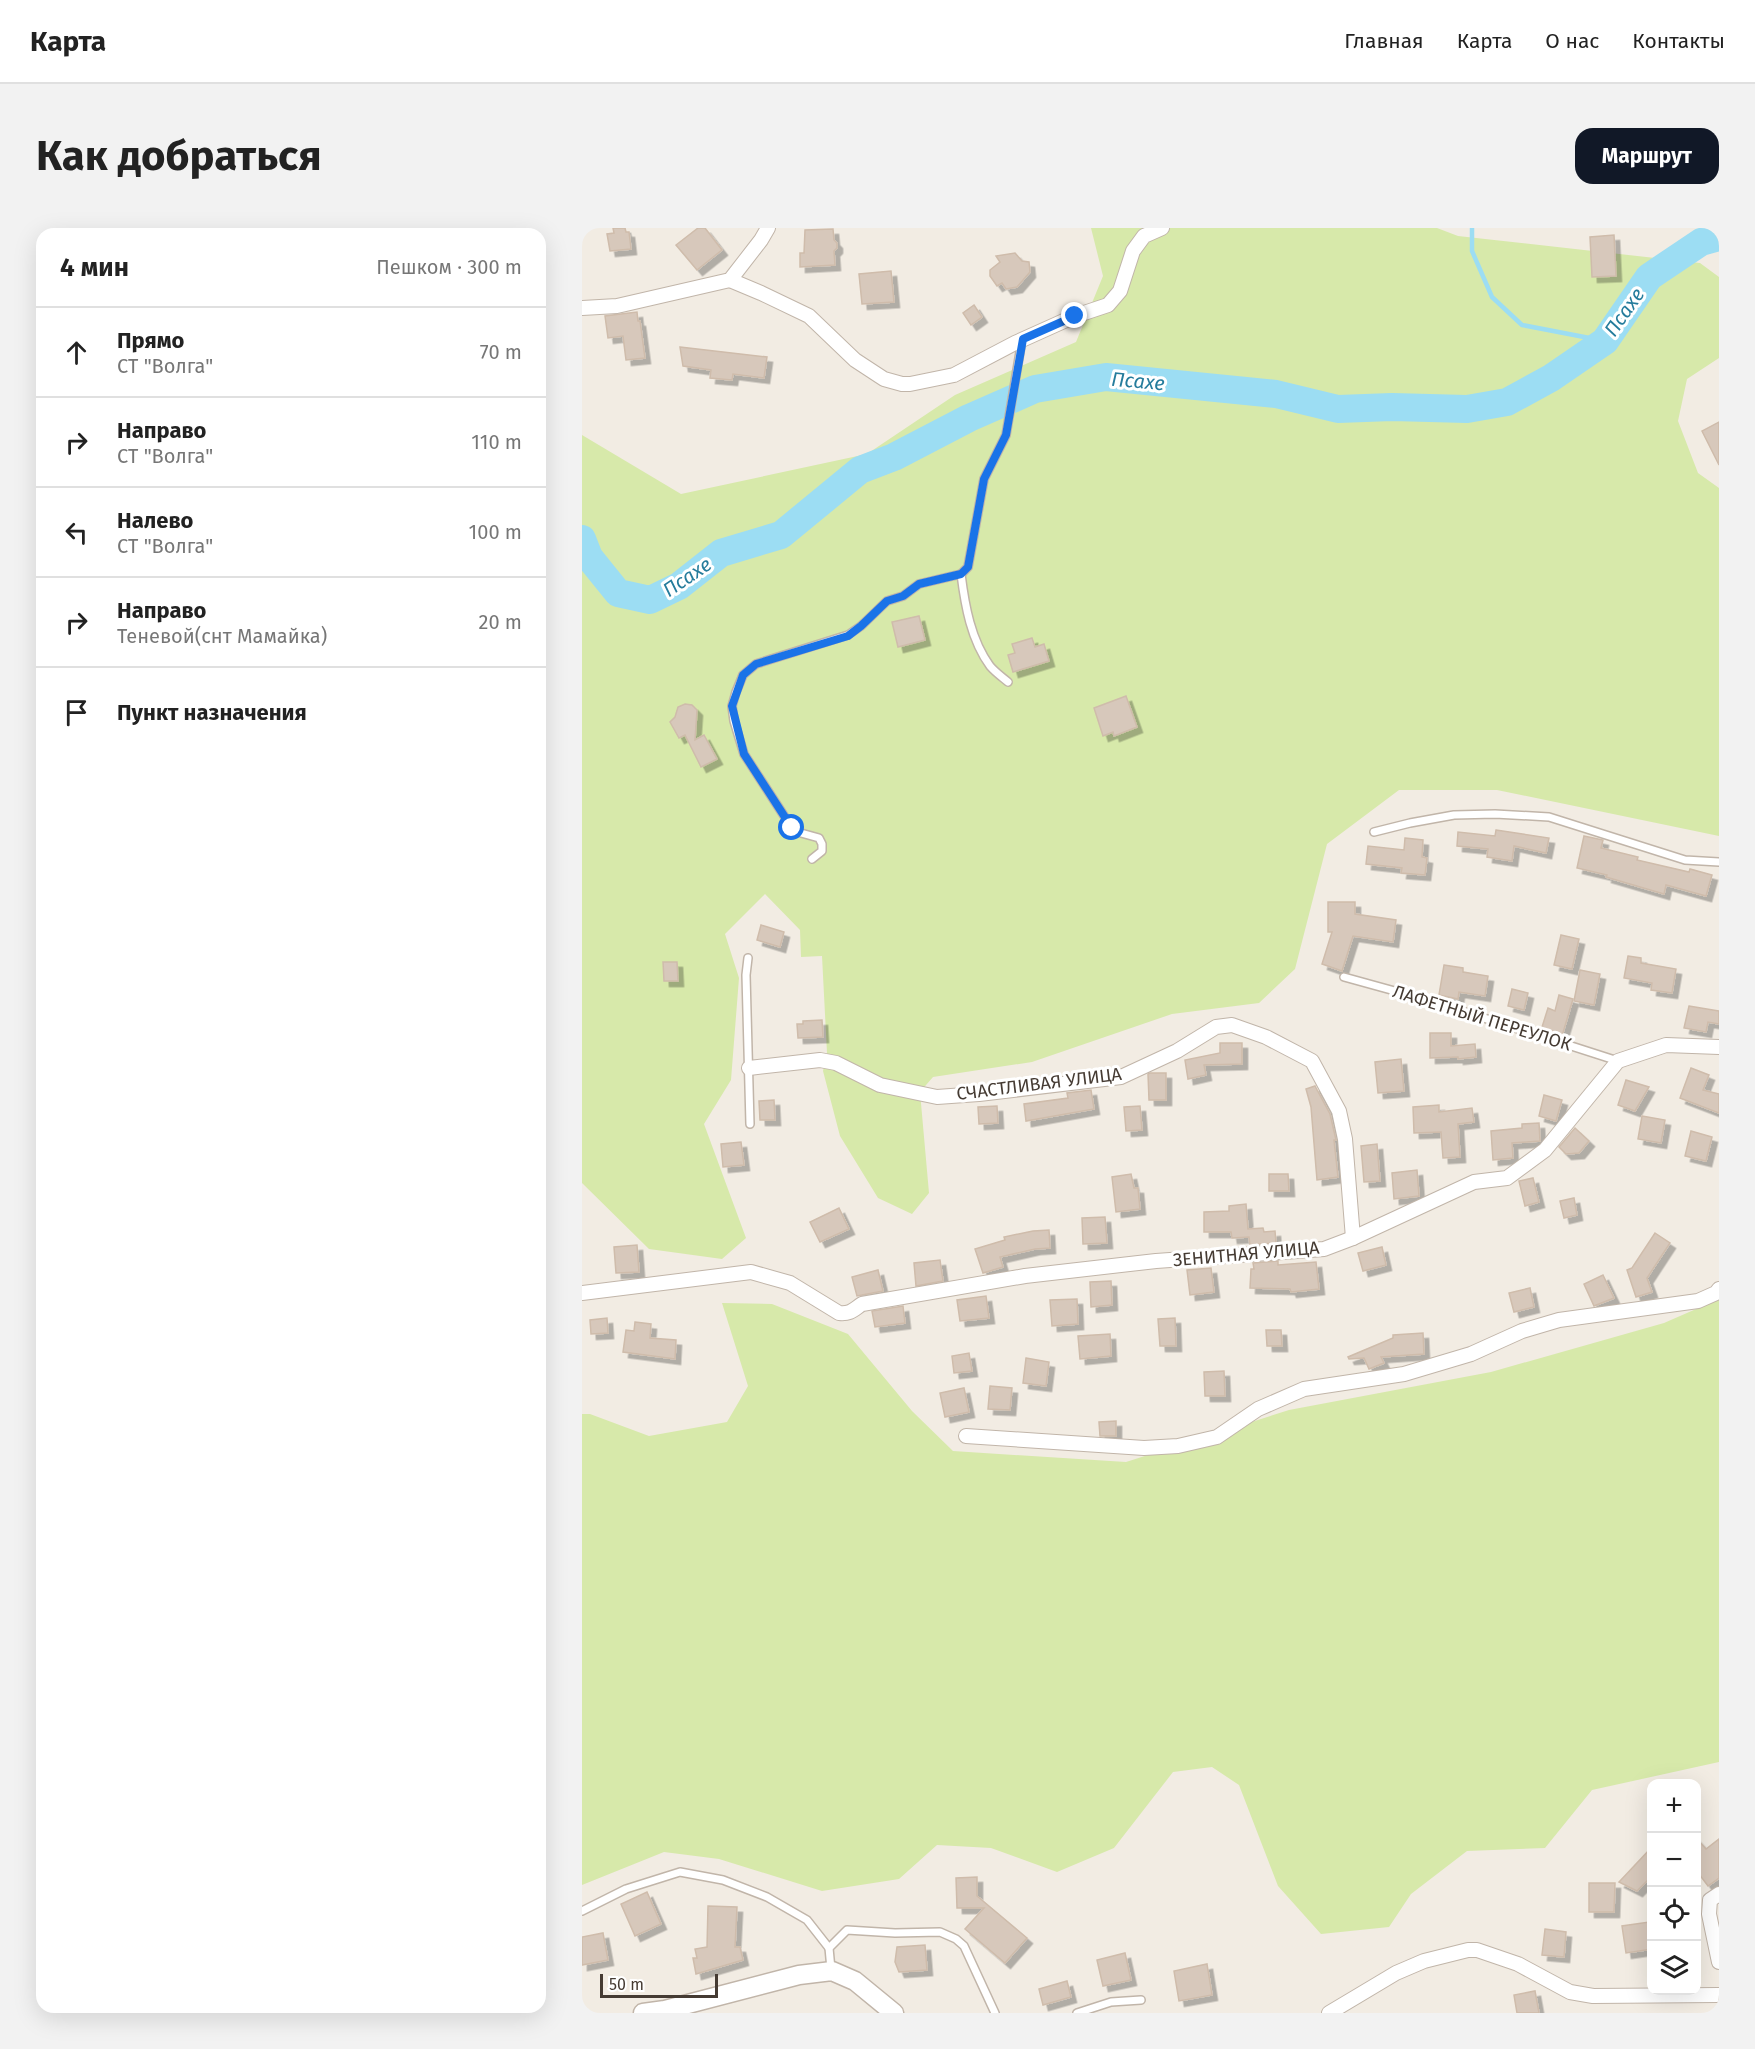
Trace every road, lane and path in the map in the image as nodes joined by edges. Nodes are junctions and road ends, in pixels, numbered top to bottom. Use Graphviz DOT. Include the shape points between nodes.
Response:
graph roads {
  1 [pos="768,228"];
  2 [pos="1162,228"];
  3 [pos="730,280"];
  4 [pos="582,308"];
  5 [pos="1023,339"];
  6 [pos="961,574"];
  7 [pos="1008,682"];
  8 [pos="1374,832"];
  9 [pos="812,859"];
  10 [pos="1719,862"];
  11 [pos="748,958"];
  12 [pos="1344,977"];
  13 [pos="1719,1047"];
  14 [pos="1618,1061"];
  15 [pos="749,1068"];
  16 [pos="750,1124"];
  17 [pos="1353,1238"];
  18 [pos="1719,1290"];
  19 [pos="582,1293"];
  20 [pos="966,1437"];
  21 [pos="1719,1894"];
  22 [pos="582,1911"];
  23 [pos="829,1948"];
  24 [pos="1719,1962"];
  25 [pos="832,1971"];
  26 [pos="1719,1995"];
  27 [pos="1141,2000"];
  28 [pos="665,2012"];
  29 [pos="643,2013"];
  30 [pos="894,2013"];
  31 [pos="995,2013"];
  32 [pos="1077,2013"];
  33 [pos="1331,2013"];
  1 -- 3 [label="street"];
  2 -- 5 [label="street" via="1144,236 1133,251 1120,291 1108,305"];
  3 -- 4 [label="street" via="617,306"];
  3 -- 5 [label="street" via="809,316 855,360 884,379 902,384 954,375"];
  5 -- 6 [label="lane" via="1006,435 984,479 968,567"];
  6 -- 7 [label="lane" via="974,636 990,666"];
  6 -- 9 [label="lane" via="919,584 903,596 887,601 848,636 756,664 743,675 732,706 744,754 792,828 819,838 822,851"];
  8 -- 10 [label="lane" via="1454,815 1549,818 1685,860"];
  11 -- 15 [label="lane"];
  12 -- 14 [label="lane, ЛАФЕТНЫЙ ПЕРЕУЛОК"];
  13 -- 14 [label="street" via="1666,1046"];
  14 -- 17 [label="street, ЗЕНИТНАЯ УЛИЦА" via="1545,1150 1507,1178 1474,1182"];
  15 -- 16 [label="lane"];
  15 -- 17 [label="street, СЧАСТЛИВАЯ УЛИЦА" via="820,1060 836,1063 880,1084 937,1097 979,1094 1121,1077 1177,1051 1216,1027 1232,1025 1266,1037 1312,1061 1339,1111"];
  17 -- 19 [label="street, ЗЕНИТНАЯ УЛИЦА" via="1324,1249 1156,1261 1025,1276 862,1304 851,1313 839,1313 790,1283 751,1272"];
  18 -- 20 [label="street" via="1698,1301 1559,1320 1522,1331 1471,1354 1404,1374 1304,1389 1258,1409 1216,1437 1178,1446 1144,1448"];
  21 -- 24 [label="street" via="1710,1900 1708,1914"];
  22 -- 23 [label="lane" via="626,1889 680,1872 723,1880 767,1897 807,1920"];
  23 -- 25 [label="lane"];
  23 -- 31 [label="lane" via="847,1930 940,1932 964,1946"];
  25 -- 28 [label="street" via="799,1975"];
  25 -- 30 [label="street" via="855,1982"];
  26 -- 33 [label="street" via="1593,1996 1570,1992 1518,1964 1468,1950 1396,1973"];
  27 -- 32 [label="lane" via="1111,2002"];
  28 -- 29 [label="street"];
}
